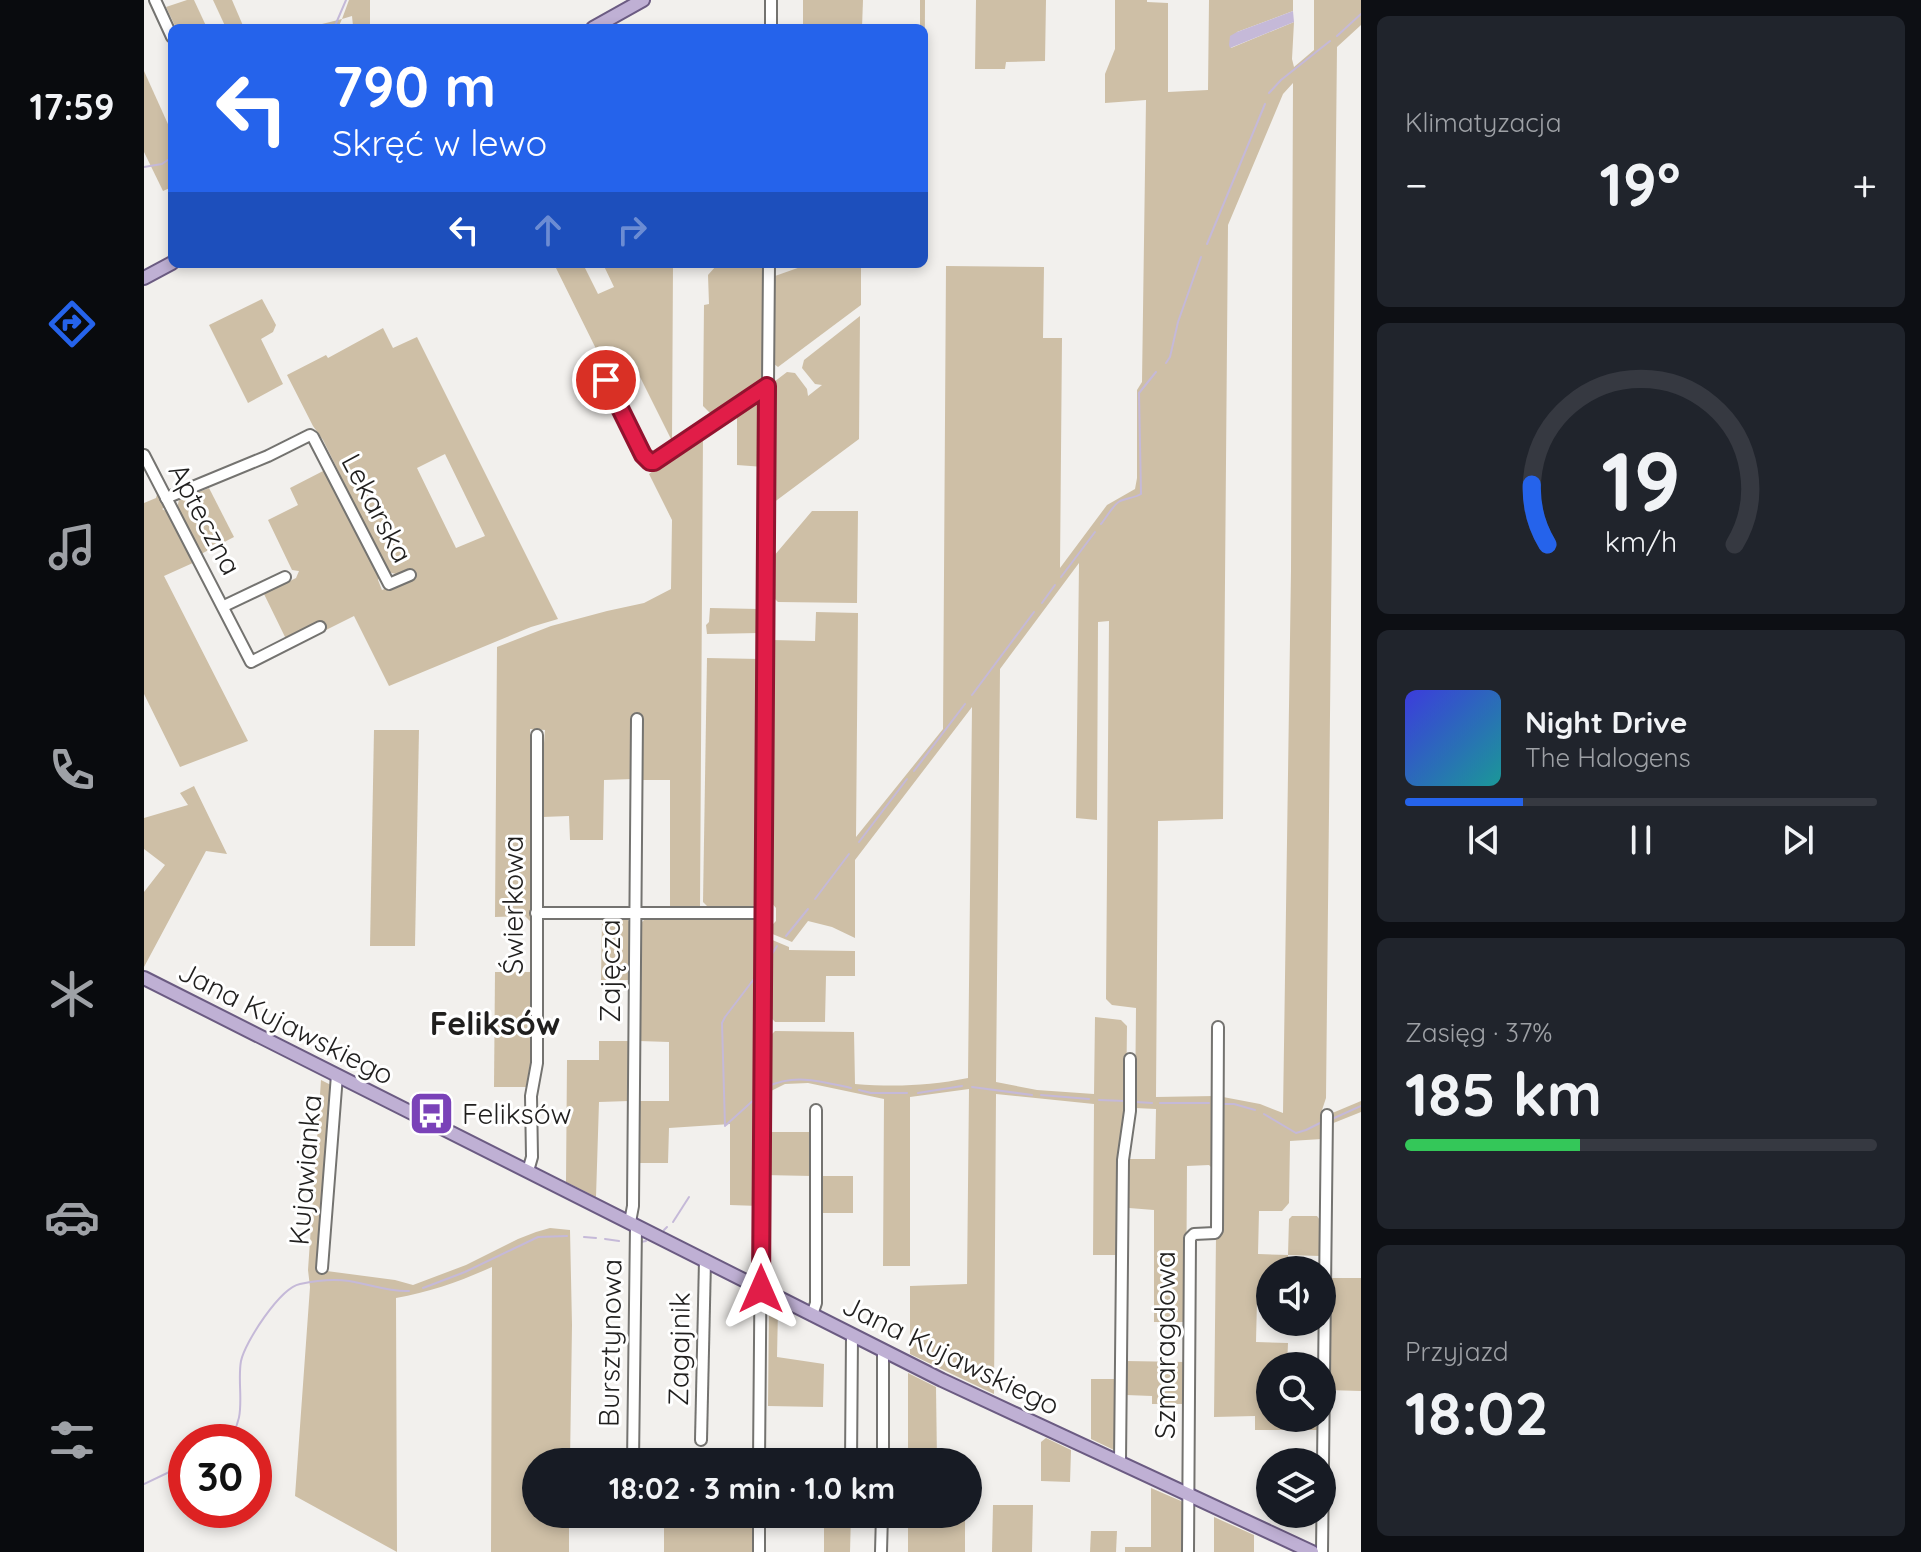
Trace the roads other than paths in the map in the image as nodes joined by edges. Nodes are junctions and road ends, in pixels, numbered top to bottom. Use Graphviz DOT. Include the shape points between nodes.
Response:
graph roads {
  1 [pos="157,0"];
  2 [pos="643,0"];
  3 [pos="771,0"];
  4 [pos="600,24"];
  5 [pos="771,24"];
  6 [pos="168,27"];
  7 [pos="168,265"];
  8 [pos="769,268"];
  9 [pos="144,278"];
  10 [pos="606,380"];
  11 [pos="767,386"];
  12 [pos="144,455"];
  13 [pos="166,498"];
  14 [pos="410,575"];
  15 [pos="285,577"];
  16 [pos="224,606"];
  17 [pos="320,627"];
  18 [pos="637,719"];
  19 [pos="537,735"];
  20 [pos="536,913"];
  21 [pos="635,913"];
  22 [pos="764,913"];
  23 [pos="144,978"];
  24 [pos="1218,1027"];
  25 [pos="1130,1059"];
  26 [pos="337,1075"];
  27 [pos="816,1110"];
  28 [pos="1327,1115"];
  29 [pos="528,1171"];
  30 [pos="633,1224"];
  31 [pos="705,1260"];
  32 [pos="322,1268"];
  33 [pos="761,1289"];
  34 [pos="812,1315"];
  35 [pos="852,1335"];
  36 [pos="883,1350"];
  37 [pos="701,1440"];
  38 [pos="633,1448"];
  39 [pos="759,1448"];
  40 [pos="851,1448"];
  41 [pos="883,1448"];
  42 [pos="1120,1462"];
  43 [pos="1188,1494"];
  44 [pos="759,1528"];
  45 [pos="882,1528"];
  46 [pos="759,1552"];
  47 [pos="881,1552"];
  48 [pos="1188,1552"];
  49 [pos="1312,1552"];
  50 [pos="1322,1552"];
  1 -- 6 [label="street"];
  2 -- 4 [label="main road"];
  3 -- 5 [label="street"];
  7 -- 9 [label="main road"];
  8 -- 11 [label="street"];
  10 -- 11 [label="street" via="650,462"];
  11 -- 22 [label="street"];
  12 -- 13 [label="street, Apteczna"];
  13 -- 14 [label="street, Lekarska" via="310,435 389,584"];
  13 -- 16 [label="street, Apteczna"];
  15 -- 16 [label="street, Apteczna"];
  16 -- 17 [label="street, Apteczna" via="251,662"];
  18 -- 21 [label="street, Zajęcza"];
  19 -- 20 [label="street, Świerkowa"];
  20 -- 21 [label="street"];
  20 -- 29 [label="street, Świerkowa" via="537,1063"];
  21 -- 22 [label="street"];
  21 -- 30 [label="street, Zajęcza"];
  22 -- 33 [label="street"];
  23 -- 26 [label="main road, Jana Kujawskiego"];
  24 -- 43 [label="street, Szmaragdowa" via="1217,1230 1190,1238"];
  25 -- 42 [label="street" via="1123,1160"];
  26 -- 29 [label="main road, Jana Kujawskiego"];
  26 -- 32 [label="street, Kujawianka"];
  27 -- 34 [label="street"];
  28 -- 50 [label="street"];
  29 -- 30 [label="main road, Jana Kujawskiego"];
  30 -- 31 [label="main road, Jana Kujawskiego"];
  30 -- 38 [label="street, Bursztynowa"];
  31 -- 33 [label="main road, Jana Kujawskiego"];
  31 -- 37 [label="street, Zagajnik"];
  33 -- 34 [label="main road, Jana Kujawskiego"];
  33 -- 39 [label="street"];
  34 -- 35 [label="main road, Jana Kujawskiego"];
  35 -- 36 [label="main road, Jana Kujawskiego"];
  35 -- 40 [label="street"];
  36 -- 41 [label="street"];
  36 -- 42 [label="main road, Jana Kujawskiego"];
  42 -- 43 [label="main road, Jana Kujawskiego"];
  43 -- 48 [label="street"];
  43 -- 49 [label="main road, Jana Kujawskiego"];
  44 -- 46 [label="street"];
  45 -- 47 [label="street"];
}
